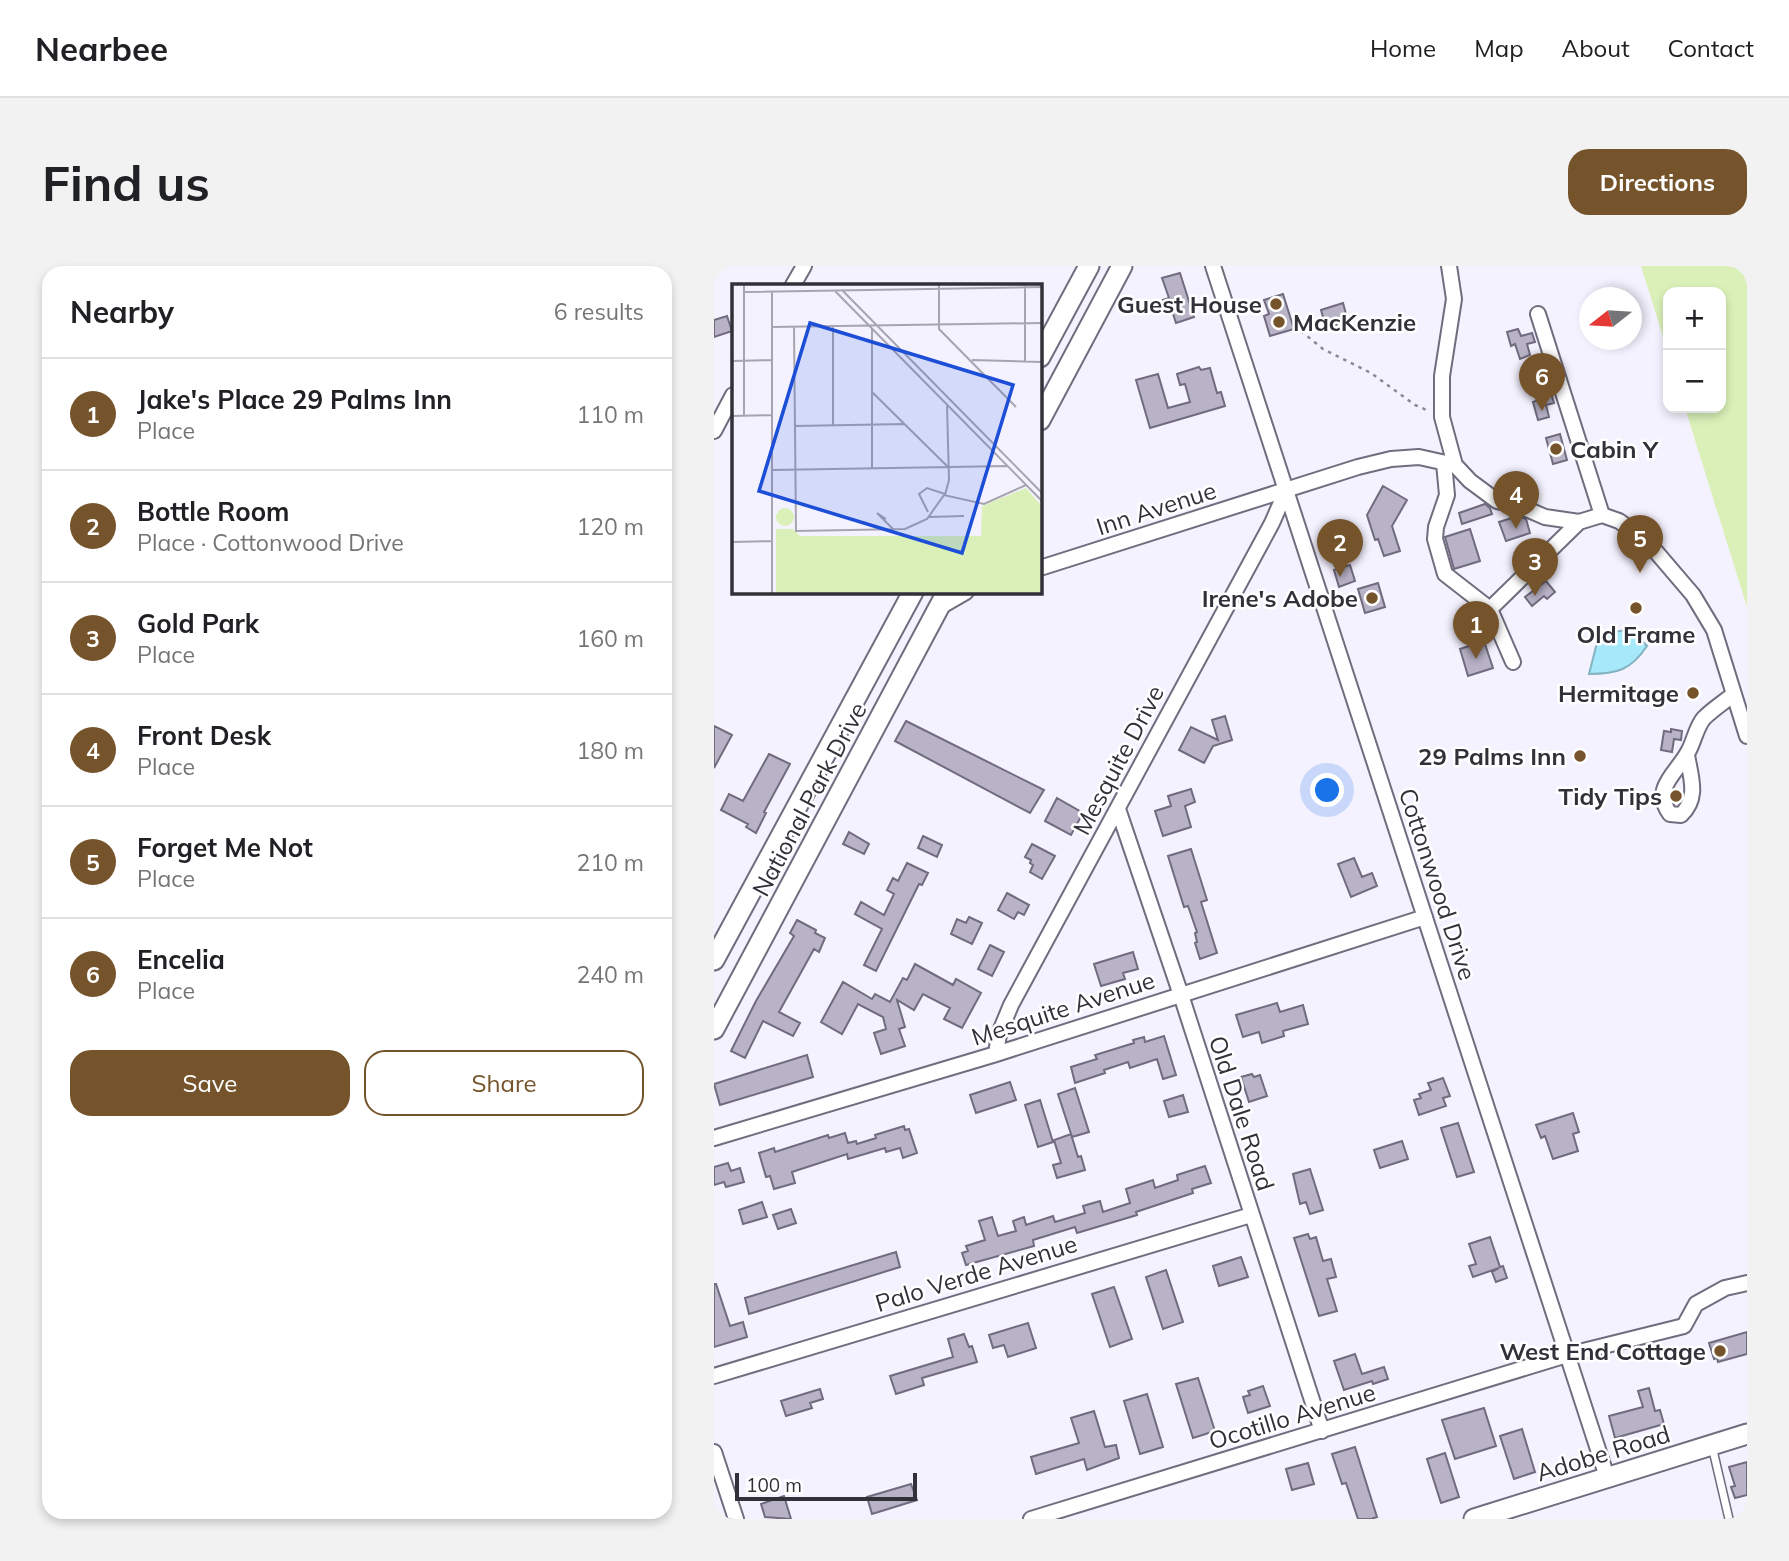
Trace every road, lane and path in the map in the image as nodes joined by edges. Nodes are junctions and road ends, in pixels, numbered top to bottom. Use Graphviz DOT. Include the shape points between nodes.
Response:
graph roads {
  1 [pos="804,266"];
  2 [pos="1089,266"];
  3 [pos="1122,266"];
  4 [pos="1213,266"];
  5 [pos="1449,266"];
  6 [pos="794,284"];
  7 [pos="1538,314"];
  8 [pos="1301,331"];
  9 [pos="1041,355"];
  10 [pos="732,397"];
  11 [pos="1442,417"];
  12 [pos="1041,418"];
  13 [pos="714,431"];
  14 [pos="1449,464"];
  15 [pos="1286,491"];
  16 [pos="1602,515"];
  17 [pos="1579,522"];
  18 [pos="1041,568"];
  19 [pos="912,593"];
  20 [pos="964,593"];
  21 [pos="943,600"];
  22 [pos="1490,609"];
  23 [pos="1513,662"];
  24 [pos="1734,694"];
  25 [pos="1747,736"];
  26 [pos="1687,755"];
  27 [pos="1118,809"];
  28 [pos="1424,917"];
  29 [pos="714,960"];
  30 [pos="1181,995"];
  31 [pos="714,1030"];
  32 [pos="996,1054"];
  33 [pos="714,1138"];
  34 [pos="1251,1215"];
  35 [pos="1747,1283"];
  36 [pos="1567,1356"];
  37 [pos="714,1376"];
  38 [pos="1322,1430"];
  39 [pos="1747,1434"];
  40 [pos="1712,1445"];
  41 [pos="714,1452"];
  42 [pos="1606,1477"];
  43 [pos="736,1519"];
  44 [pos="1031,1519"];
  45 [pos="1474,1519"];
  46 [pos="1729,1519"];
  1 -- 6 [label="street"];
  2 -- 9 [label="street"];
  3 -- 12 [label="street"];
  4 -- 15 [label="street, Cottonwood Drive"];
  5 -- 11 [label="street" via="1454,299 1442,376"];
  7 -- 16 [label="street"];
  8 -- 11 [label="path" via="1322,349"];
  10 -- 13 [label="street"];
  11 -- 14 [label="street"];
  14 -- 15 [label="street, Inn Avenue" via="1419,457 1391,459"];
  14 -- 17 [label="street" via="1497,501 1545,517"];
  14 -- 22 [label="street" via="1447,495 1435,539 1445,574"];
  15 -- 18 [label="street, Inn Avenue"];
  15 -- 27 [label="street, Mesquite Drive"];
  15 -- 28 [label="street, Cottonwood Drive"];
  16 -- 17 [label="street"];
  16 -- 24 [label="street" via="1646,540 1693,595 1714,630"];
  17 -- 22 [label="street"];
  19 -- 21 [label="street"];
  19 -- 29 [label="street, National Park Drive"];
  20 -- 21 [label="street"];
  21 -- 31 [label="street, National Park Drive"];
  22 -- 23 [label="street"];
  24 -- 25 [label="street"];
  24 -- 26 [label="street" via="1702,720"];
  27 -- 30 [label="street, Old Dale Road"];
  27 -- 32 [label="street, Mesquite Drive" via="1011,1005"];
  28 -- 30 [label="street, Mesquite Avenue"];
  28 -- 36 [label="street, Cottonwood Drive"];
  30 -- 32 [label="street, Mesquite Avenue"];
  30 -- 34 [label="street, Old Dale Road"];
  32 -- 33 [label="street, Mesquite Avenue"];
  34 -- 37 [label="street, Palo Verde Avenue"];
  34 -- 38 [label="street, Old Dale Road"];
  35 -- 36 [label="street, Ocotillo Avenue" via="1725,1288 1696,1304 1684,1326"];
  36 -- 38 [label="street, Ocotillo Avenue"];
  36 -- 42 [label="street, Cottonwood Drive"];
  38 -- 44 [label="street, Ocotillo Avenue"];
  39 -- 40 [label="street, Adobe Road"];
  40 -- 42 [label="street, Adobe Road"];
  40 -- 46 [label="lane"];
  41 -- 43 [label="street"];
  42 -- 45 [label="street, Adobe Road"];
}
